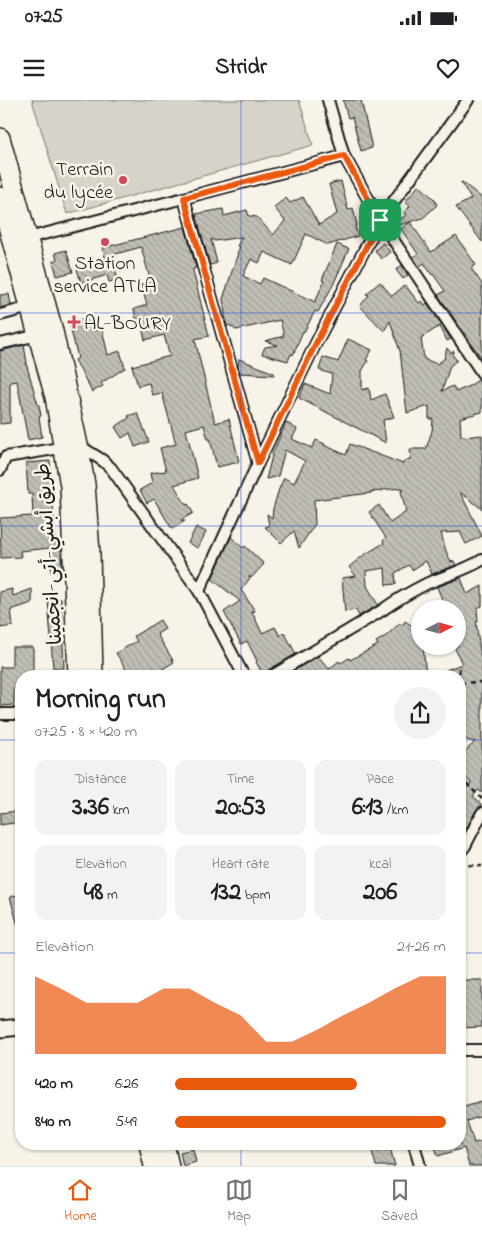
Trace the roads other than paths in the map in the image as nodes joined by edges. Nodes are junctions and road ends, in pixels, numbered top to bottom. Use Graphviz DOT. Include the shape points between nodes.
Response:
graph roads {
  1 [pos="328,100"];
  2 [pos="468,100"];
  3 [pos="0,138"];
  4 [pos="344,156"];
  5 [pos="0,198"];
  6 [pos="184,198"];
  7 [pos="380,220"];
  8 [pos="13,237"];
  9 [pos="30,307"];
  10 [pos="0,315"];
  11 [pos="38,334"];
  12 [pos="0,344"];
  13 [pos="482,373"];
  14 [pos="71,446"];
  15 [pos="258,463"];
  16 [pos="0,470"];
  17 [pos="482,560"];
  18 [pos="199,591"];
  19 [pos="78,670"];
  20 [pos="93,670"];
  21 [pos="241,670"];
  22 [pos="282,670"];
  23 [pos="0,714"];
  24 [pos="15,714"];
  25 [pos="482,813"];
  26 [pos="466,842"];
  27 [pos="15,1028"];
  28 [pos="0,1029"];
  29 [pos="466,1050"];
  30 [pos="482,1050"];
  31 [pos="150,1150"];
  32 [pos="165,1150"];
  33 [pos="416,1150"];
  34 [pos="154,1166"];
  35 [pos="169,1166"];
  36 [pos="420,1166"];
  1 -- 4 [label="street"];
  2 -- 7 [label="street"];
  3 -- 8 [label="highway"];
  4 -- 6 [label="street"];
  4 -- 7 [label="street"];
  5 -- 8 [label="highway, طريق أبشي-أتي-انجمينا"];
  6 -- 8 [label="street"];
  6 -- 15 [label="street"];
  7 -- 13 [label="street"];
  7 -- 15 [label="street"];
  8 -- 9 [label="highway, طريق أبشي-أتي-انجمينا"];
  8 -- 14 [label="highway" via="53,331"];
  9 -- 10 [label="street"];
  9 -- 11 [label="highway, طريق أبشي-أتي-انجمينا"];
  11 -- 12 [label="street"];
  11 -- 14 [label="highway, طريق أبشي-أتي-انجمينا" via="54,398"];
  14 -- 16 [label="street" via="6,457"];
  14 -- 18 [label="street" via="102,460 111,468"];
  14 -- 19 [label="highway, طريق أبشي-أتي-انجمينا" via="70,496"];
  14 -- 20 [label="highway" via="85,484"];
  15 -- 18 [label="street"];
  17 -- 22 [label="street" via="394,602"];
  18 -- 21 [label="street"];
  23 -- 24 [label="street"];
  25 -- 26 [label="street"];
  27 -- 28 [label="street"];
  29 -- 30 [label="street"];
  31 -- 34 [label="highway"];
  32 -- 35 [label="highway"];
  33 -- 36 [label="street"];
}
